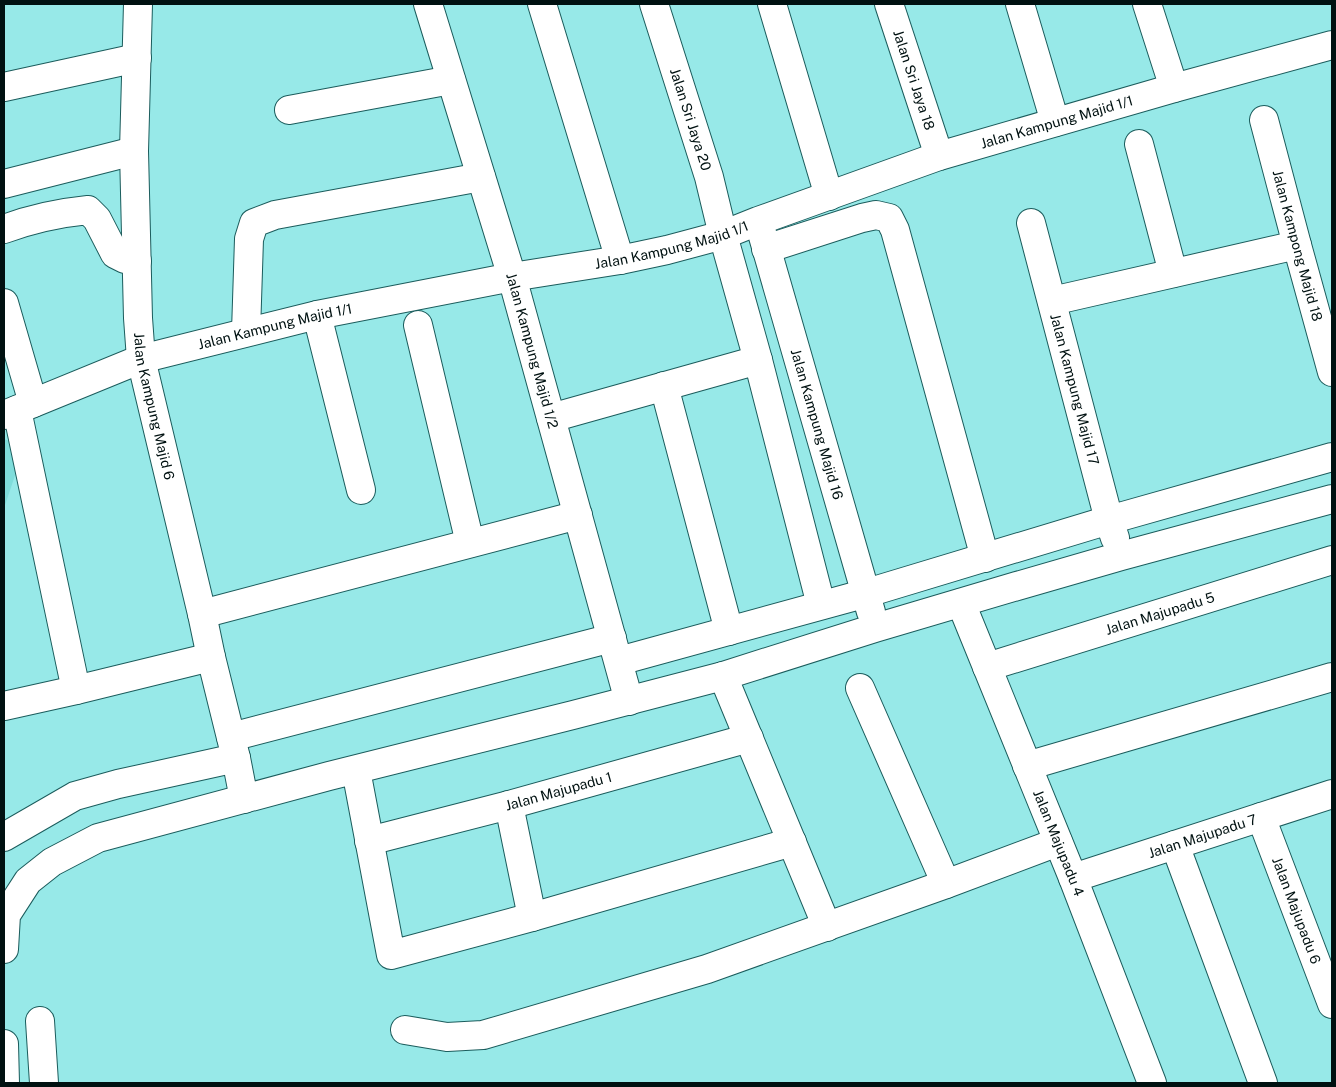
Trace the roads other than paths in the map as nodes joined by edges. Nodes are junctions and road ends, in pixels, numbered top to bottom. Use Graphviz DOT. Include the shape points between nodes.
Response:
graph roads {
  1 [pos="138,4"];
  2 [pos="428,4"];
  3 [pos="542,4"];
  4 [pos="654,4"];
  5 [pos="772,4"];
  6 [pos="889,4"];
  7 [pos="1020,4"];
  8 [pos="1147,4"];
  9 [pos="1332,45"];
  10 [pos="137,58"];
  11 [pos="451,80"];
  12 [pos="4,87"];
  13 [pos="1174,88"];
  14 [pos="289,110"];
  15 [pos="1264,120"];
  16 [pos="1055,122"];
  17 [pos="1139,144"];
  18 [pos="134,151"];
  19 [pos="939,156"];
  20 [pos="481,177"];
  21 [pos="4,184"];
  22 [pos="829,196"];
  23 [pos="758,221"];
  24 [pos="1031,223"];
  25 [pos="4,229"];
  26 [pos="723,236"];
  27 [pos="1297,245"];
  28 [pos="766,249"];
  29 [pos="620,260"];
  30 [pos="136,261"];
  31 [pos="1173,273"];
  32 [pos="512,277"];
  33 [pos="1052,301"];
  34 [pos="4,303"];
  35 [pos="317,315"];
  36 [pos="418,325"];
  37 [pos="246,332"];
  38 [pos="141,359"];
  39 [pos="758,360"];
  40 [pos="1332,372"];
  41 [pos="664,386"];
  42 [pos="18,409"];
  43 [pos="551,418"];
  44 [pos="1332,457"];
  45 [pos="361,490"];
  46 [pos="1332,499"];
  47 [pos="578,515"];
  48 [pos="1109,520"];
  49 [pos="470,543"];
  50 [pos="1121,556"];
  51 [pos="985,558"];
  52 [pos="1332,560"];
  53 [pos="866,593"];
  54 [pos="961,603"];
  55 [pos="821,605"];
  56 [pos="202,614"];
  57 [pos="875,628"];
  58 [pos="729,631"];
  59 [pos="616,649"];
  60 [pos="210,657"];
  61 [pos="987,667"];
  62 [pos="723,676"];
  63 [pos="1332,676"];
  64 [pos="860,688"];
  65 [pos="76,690"];
  66 [pos="629,701"];
  67 [pos="4,706"];
  68 [pos="749,738"];
  69 [pos="234,748"];
  70 [pos="1027,766"];
  71 [pos="356,770"];
  72 [pos="1332,794"];
  73 [pos="244,799"];
  74 [pos="509,805"];
  75 [pos="1261,817"];
  76 [pos="4,837"];
  77 [pos="369,841"];
  78 [pos="792,842"];
  79 [pos="1058,842"];
  80 [pos="1175,844"];
  81 [pos="1073,878"];
  82 [pos="946,884"];
  83 [pos="5,914"];
  84 [pos="532,917"];
  85 [pos="827,927"];
  86 [pos="4,948"];
  87 [pos="1323,954"];
  88 [pos="1332,1004"];
  89 [pos="40,1021"];
  90 [pos="405,1030"];
  91 [pos="4,1044"];
  92 [pos="6,1083"];
  93 [pos="44,1083"];
  94 [pos="1152,1083"];
  95 [pos="1263,1083"];
  1 -- 10 [label="street, Jalan Kampung Majid 6"];
  2 -- 11 [label="street, Jalan Kampung Majid 1/2"];
  3 -- 29 [label="street"];
  4 -- 26 [label="street, Jalan Sri Jaya 20" via="709,177"];
  5 -- 22 [label="street"];
  6 -- 19 [label="street, Jalan Sri Jaya 18"];
  7 -- 16 [label="street"];
  8 -- 13 [label="street"];
  9 -- 13 [label="street, Jalan Kampung Majid 1/1"];
  10 -- 12 [label="street"];
  10 -- 18 [label="street, Jalan Kampung Majid 6"];
  11 -- 14 [label="street"];
  11 -- 20 [label="street, Jalan Kampung Majid 1/2"];
  13 -- 16 [label="street, Jalan Kampung Majid 1/1"];
  15 -- 27 [label="street, Jalan Kampong Majid 18"];
  16 -- 19 [label="street, Jalan Kampung Majid 1/1"];
  17 -- 31 [label="street"];
  18 -- 21 [label="street"];
  18 -- 30 [label="street, Jalan Kampung Majid 6"];
  19 -- 22 [label="street, Jalan Kampung Majid 1/1"];
  20 -- 32 [label="street, Jalan Kampung Majid 1/2"];
  20 -- 37 [label="street" via="275,215 254,224 249,239"];
  22 -- 23 [label="street, Jalan Kampung Majid 1/1"];
  23 -- 26 [label="street, Jalan Kampung Majid 1/1"];
  23 -- 28 [label="street, Jalan Kampung Majid 16"];
  24 -- 33 [label="street, Jalan Kampung Majid 17"];
  25 -- 30 [label="street" via="28,220 88,210 97,219 115,254"];
  26 -- 29 [label="street, Jalan Kampung Majid 1/1"];
  26 -- 39 [label="street, Jalan Sri Jaya 20"];
  27 -- 31 [label="street"];
  27 -- 40 [label="street, Jalan Kampong Majid 18"];
  28 -- 51 [label="street" via="876,215 889,218 895,230"];
  28 -- 53 [label="street, Jalan Kampung Majid 16"];
  29 -- 32 [label="street, Jalan Kampung Majid 1/1"];
  30 -- 38 [label="street, Jalan Kampung Majid 6"];
  31 -- 33 [label="street"];
  32 -- 35 [label="street, Jalan Kampung Majid 1/1"];
  32 -- 43 [label="street, Jalan Kampung Majid 1/2"];
  33 -- 48 [label="street, Jalan Kampung Majid 17"];
  34 -- 42 [label="street"];
  35 -- 37 [label="street, Jalan Kampung Majid 1/1"];
  35 -- 45 [label="street"];
  36 -- 49 [label="street"];
  37 -- 38 [label="street, Jalan Kampung Majid 1/1"];
  38 -- 42 [label="street, Jalan Kampung Majid 1/1"];
  38 -- 56 [label="street, Jalan Kampung Majid 6"];
  39 -- 41 [label="street"];
  39 -- 55 [label="street, Jalan Sri Jaya 20"];
  41 -- 43 [label="street"];
  41 -- 58 [label="street"];
  42 -- 65 [label="street"];
  43 -- 47 [label="street, Jalan Kampung Majid 1/2"];
  44 -- 48 [label="street"];
  46 -- 50 [label="street"];
  47 -- 49 [label="street"];
  47 -- 59 [label="street, Jalan Kampung Majid 1/2"];
  48 -- 50 [label="street, Jalan Kampung Majid 17"];
  48 -- 51 [label="street"];
  49 -- 56 [label="street"];
  50 -- 54 [label="street"];
  51 -- 53 [label="street"];
  52 -- 61 [label="street, Jalan Majupadu 5"];
  53 -- 55 [label="street"];
  53 -- 57 [label="street, Jalan Kampung Majid 16"];
  54 -- 57 [label="street"];
  54 -- 61 [label="street, Jalan Majupadu 4"];
  55 -- 58 [label="street"];
  56 -- 60 [label="street, Jalan Kampung Majid 6"];
  57 -- 62 [label="street"];
  58 -- 59 [label="street"];
  59 -- 66 [label="street, Jalan Kampung Majid 1/2"];
  59 -- 69 [label="street"];
  60 -- 65 [label="street"];
  60 -- 69 [label="street, Jalan Kampung Majid 6"];
  61 -- 70 [label="street, Jalan Majupadu 4"];
  62 -- 66 [label="street"];
  62 -- 68 [label="street"];
  63 -- 70 [label="street"];
  64 -- 82 [label="street"];
  65 -- 67 [label="street"];
  66 -- 71 [label="street"];
  68 -- 74 [label="street, Jalan Majupadu 1"];
  68 -- 78 [label="street"];
  69 -- 73 [label="street, Jalan Kampung Majid 6"];
  69 -- 76 [label="street" via="76,796"];
  70 -- 79 [label="street, Jalan Majupadu 4"];
  71 -- 73 [label="street"];
  71 -- 77 [label="street"];
  72 -- 75 [label="street, Jalan Majupadu 7"];
  73 -- 83 [label="street" via="98,838 52,862 28,881"];
  74 -- 77 [label="street, Jalan Majupadu 1"];
  74 -- 84 [label="street"];
  75 -- 80 [label="street, Jalan Majupadu 7"];
  75 -- 87 [label="street, Jalan Majupadu 6"];
  77 -- 84 [label="street" via="391,955"];
  78 -- 84 [label="street"];
  78 -- 85 [label="street"];
  79 -- 81 [label="street, Jalan Majupadu 4"];
  79 -- 82 [label="street"];
  80 -- 81 [label="street, Jalan Majupadu 7"];
  80 -- 95 [label="street"];
  81 -- 94 [label="street, Jalan Majupadu 4"];
  82 -- 85 [label="street"];
  83 -- 86 [label="street"];
  85 -- 90 [label="street" via="707,970 483,1035 447,1037"];
  87 -- 88 [label="street, Jalan Majupadu 6"];
  89 -- 93 [label="street"];
  91 -- 92 [label="street"];
}
